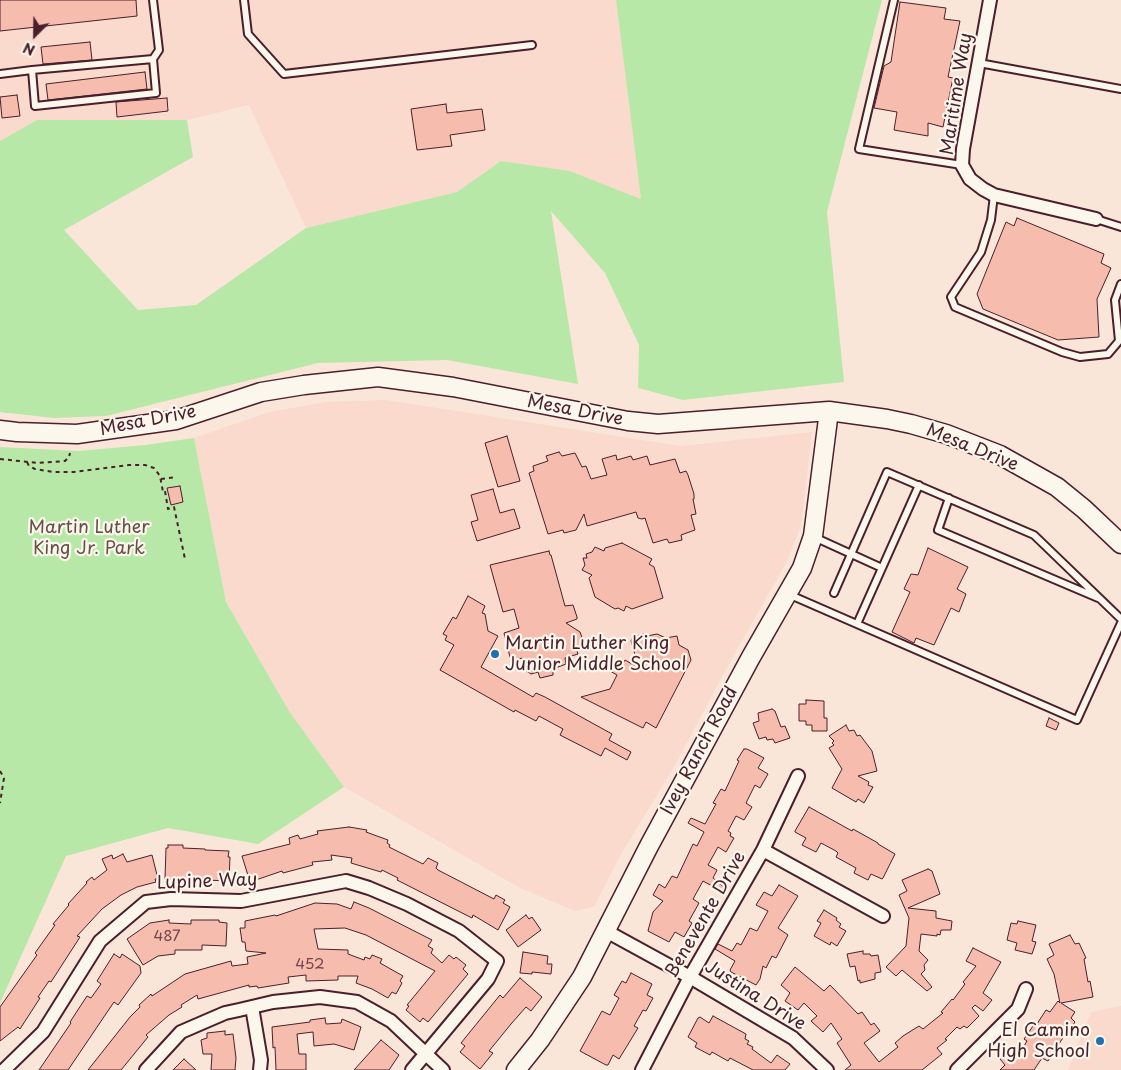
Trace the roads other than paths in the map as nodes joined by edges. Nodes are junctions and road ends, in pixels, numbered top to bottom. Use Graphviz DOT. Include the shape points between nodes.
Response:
graph roads {
  1 [pos="153,0"];
  2 [pos="244,0"];
  3 [pos="894,0"];
  4 [pos="990,0"];
  5 [pos="532,45"];
  6 [pos="153,60"];
  7 [pos="979,63"];
  8 [pos="32,70"];
  9 [pos="0,74"];
  10 [pos="1121,89"];
  11 [pos="962,165"];
  12 [pos="994,195"];
  13 [pos="1096,219"];
  14 [pos="1121,227"];
  15 [pos="1121,284"];
  16 [pos="829,411"];
  17 [pos="0,430"];
  18 [pos="919,486"];
  19 [pos="949,498"];
  20 [pos="813,536"];
  21 [pos="1121,544"];
  22 [pos="851,553"];
  23 [pos="882,568"];
  24 [pos="834,593"];
  25 [pos="787,594"];
  26 [pos="1101,600"];
  27 [pos="1121,621"];
  28 [pos="858,624"];
  29 [pos="798,776"];
  30 [pos="763,850"];
  31 [pos="883,916"];
  32 [pos="606,931"];
  33 [pos="690,977"];
  34 [pos="1026,989"];
  35 [pos="252,1007"];
  36 [pos="425,1054"];
  37 [pos="4,1070"];
  38 [pos="146,1070"];
  39 [pos="260,1070"];
  40 [pos="412,1070"];
  41 [pos="443,1070"];
  42 [pos="516,1070"];
  43 [pos="642,1070"];
  44 [pos="828,1070"];
  45 [pos="957,1070"];
  1 -- 6 [label="lane" via="159,50"];
  2 -- 5 [label="lane" via="248,34 284,74"];
  3 -- 11 [label="lane" via="859,150"];
  4 -- 7 [label="street, Maritime Way"];
  6 -- 8 [label="lane"];
  6 -- 8 [label="lane" via="156,93 35,106"];
  7 -- 10 [label="lane"];
  7 -- 11 [label="street, Maritime Way"];
  8 -- 9 [label="lane"];
  11 -- 12 [label="street, Maritime Way" via="970,179"];
  12 -- 13 [label="street, Maritime Way"];
  12 -- 15 [label="lane" via="991,220 981,252 951,297 956,307 1062,352 1080,356 1108,354 1119,340 1115,300"];
  13 -- 14 [label="lane"];
  16 -- 17 [label="main road, Mesa Drive" via="658,424 628,422 453,387 378,377 261,392 176,420 86,433"];
  16 -- 20 [label="main road, Ivey Ranch Road"];
  16 -- 21 [label="main road, Mesa Drive" via="911,424 1000,456 1057,488"];
  18 -- 19 [label="lane"];
  18 -- 22 [label="lane" via="887,472"];
  18 -- 23 [label="lane"];
  19 -- 26 [label="lane" via="1034,535"];
  19 -- 26 [label="lane" via="938,530"];
  20 -- 22 [label="lane"];
  20 -- 25 [label="main road, Ivey Ranch Road" via="802,568"];
  22 -- 23 [label="lane"];
  22 -- 24 [label="lane"];
  23 -- 28 [label="lane"];
  25 -- 28 [label="lane"];
  25 -- 32 [label="main road, Ivey Ranch Road"];
  26 -- 27 [label="lane"];
  27 -- 28 [label="lane" via="1077,720"];
  29 -- 30 [label="street, Benevente Drive"];
  30 -- 31 [label="street"];
  30 -- 33 [label="street, Benevente Drive"];
  32 -- 33 [label="street, Justina Drive"];
  32 -- 42 [label="main road, Ivey Ranch Road" via="582,977"];
  33 -- 43 [label="street, Benevente Drive"];
  33 -- 44 [label="street, Justina Drive" via="794,1038"];
  34 -- 45 [label="street" via="1018,1009"];
  35 -- 36 [label="street" via="320,997 357,1002 391,1021"];
  35 -- 38 [label="street" via="225,1013 181,1032"];
  35 -- 39 [label="street"];
  36 -- 37 [label="street, Lupine Way" via="488,978 497,961 450,926 407,904 346,881 241,901 172,899 146,902 100,942 43,1032"];
  36 -- 40 [label="street"];
  36 -- 41 [label="street"];
}
